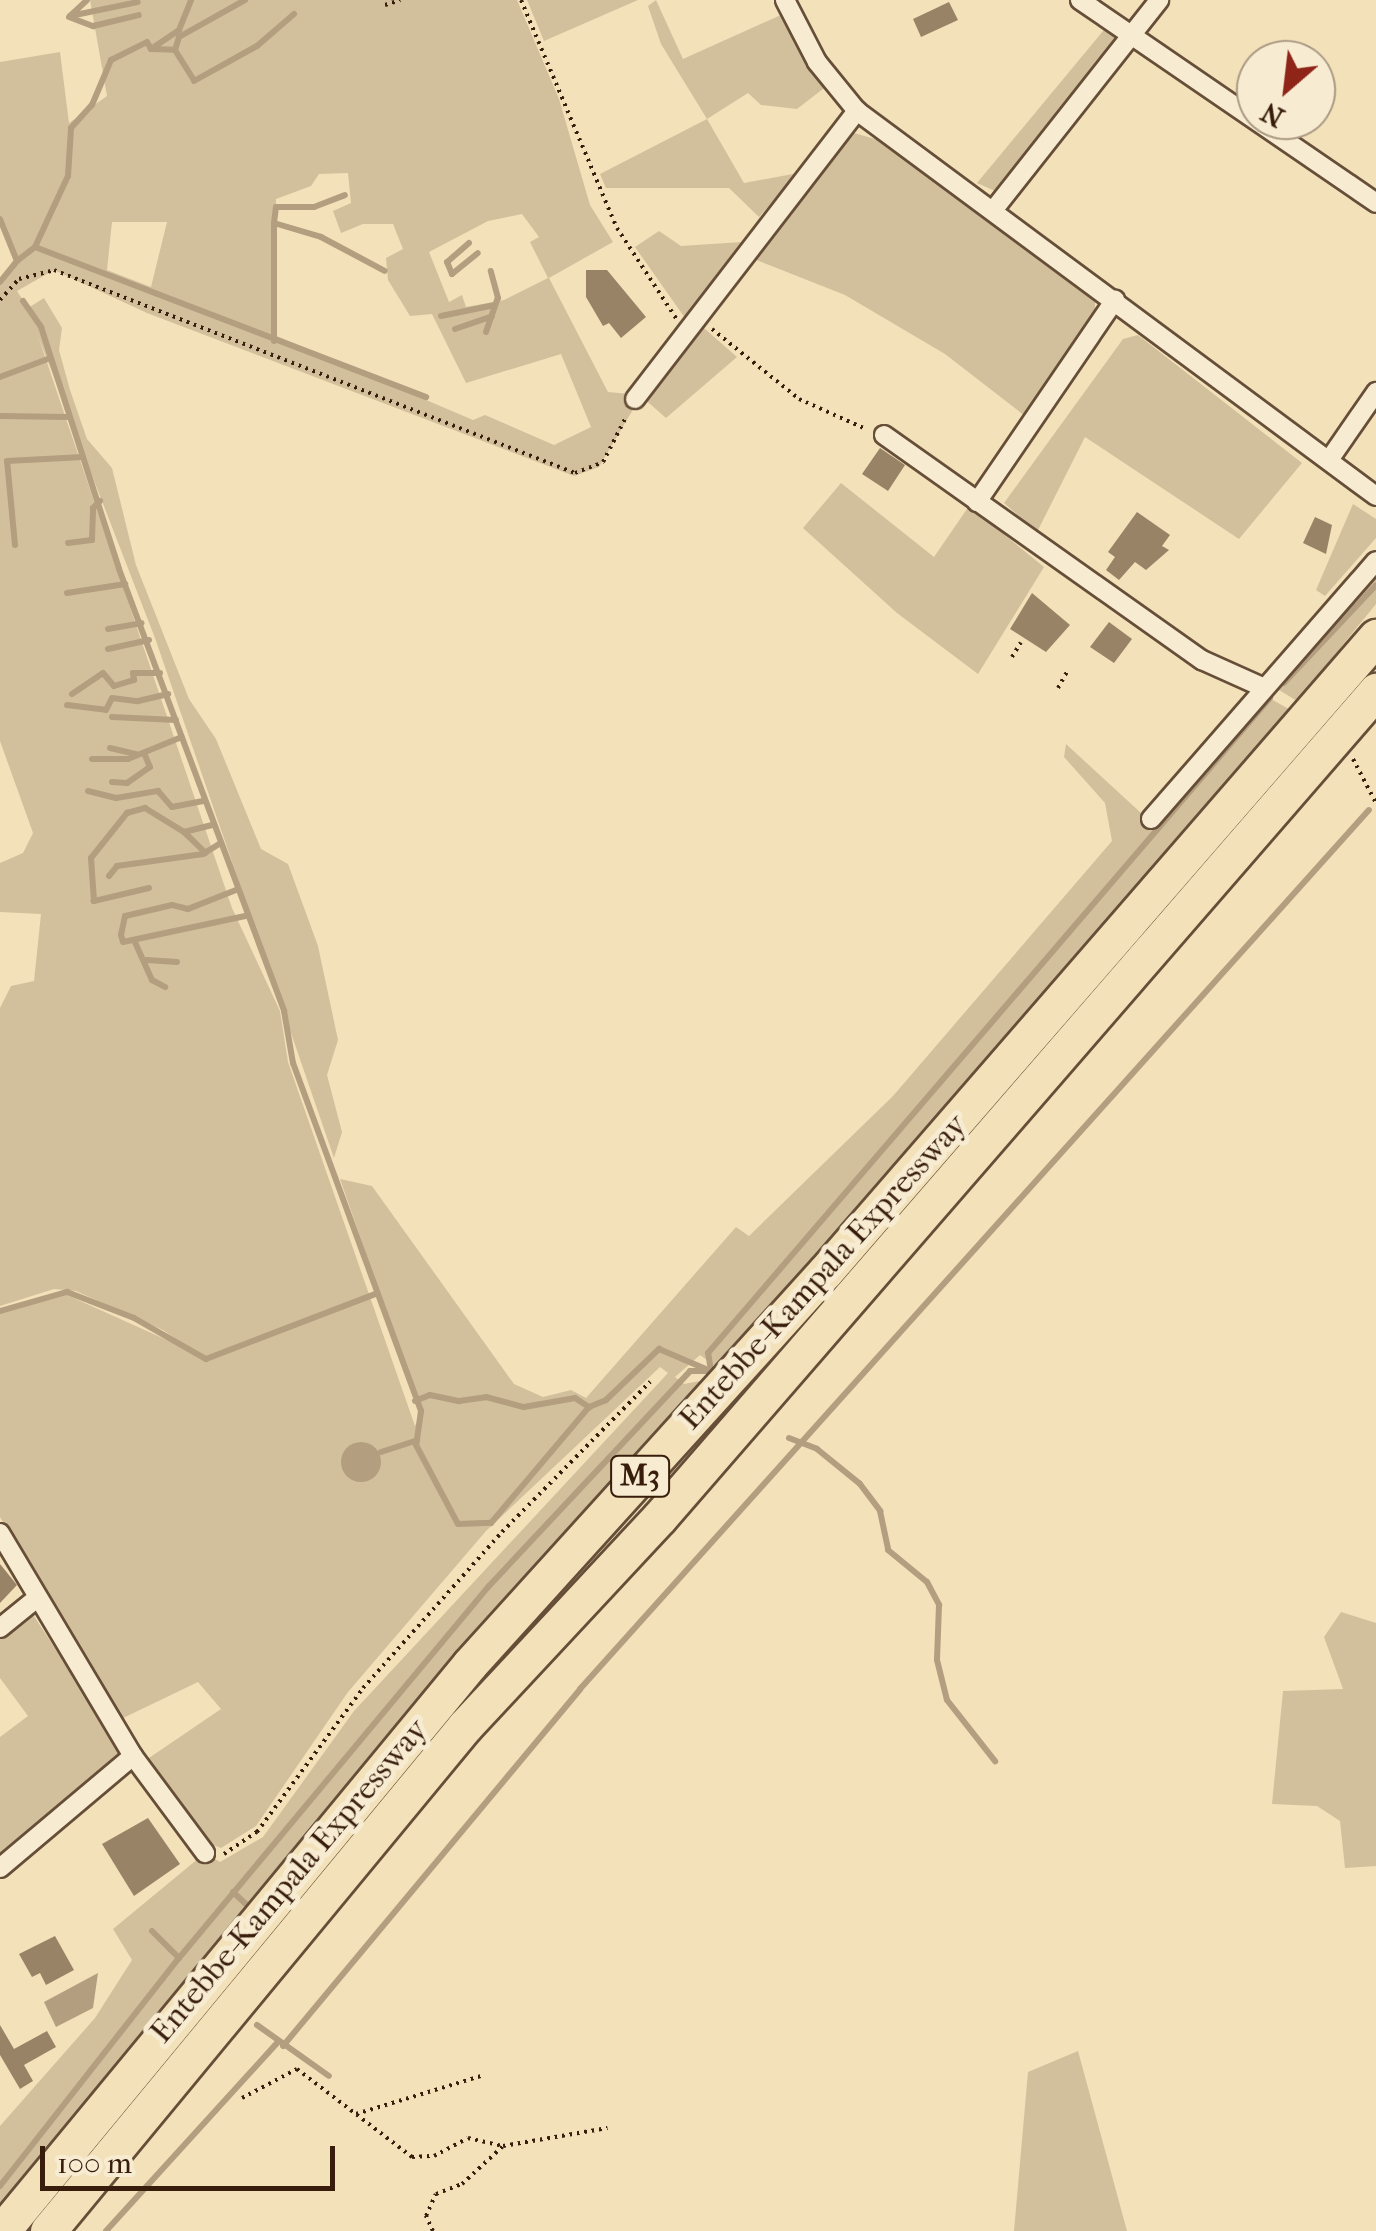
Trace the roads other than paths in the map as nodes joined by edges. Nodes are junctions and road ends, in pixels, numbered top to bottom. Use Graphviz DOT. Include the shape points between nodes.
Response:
graph roads {
  1 [pos="784,0"];
  2 [pos="1080,0"];
  3 [pos="1160,0"];
  4 [pos="1131,37"];
  5 [pos="857,111"];
  6 [pos="1376,203"];
  7 [pos="995,208"];
  8 [pos="1115,300"];
  9 [pos="1376,392"];
  10 [pos="635,399"];
  11 [pos="884,435"];
  12 [pos="1329,460"];
  13 [pos="1376,496"];
  14 [pos="978,502"];
  15 [pos="1376,561"];
  16 [pos="1376,637"];
  17 [pos="1262,688"];
  18 [pos="1376,691"];
  19 [pos="1151,819"];
  20 [pos="0,1532"];
  21 [pos="37,1598"];
  22 [pos="0,1628"];
  23 [pos="133,1756"];
  24 [pos="205,1853"];
  25 [pos="0,1868"];
  26 [pos="2,2231"];
  27 [pos="48,2231"];
  1 -- 5 [label="street" via="816,62"];
  2 -- 4 [label="street"];
  3 -- 4 [label="street"];
  4 -- 6 [label="street"];
  4 -- 7 [label="street"];
  5 -- 7 [label="street"];
  5 -- 10 [label="street"];
  7 -- 8 [label="street"];
  8 -- 12 [label="street"];
  8 -- 14 [label="street"];
  9 -- 12 [label="street"];
  11 -- 14 [label="street"];
  12 -- 13 [label="street"];
  14 -- 17 [label="street" via="1202,660"];
  15 -- 17 [label="street"];
  16 -- 26 [label="highway, Entebbe-Kampala Expressway / M3" via="825,1272 470,1664"];
  17 -- 19 [label="street"];
  18 -- 27 [label="highway, Entebbe-Kampala Expressway / M3" via="698,1474 465,1726"];
  20 -- 21 [label="street"];
  21 -- 22 [label="street"];
  21 -- 23 [label="street"];
  23 -- 24 [label="street"];
  23 -- 25 [label="street"];
}
